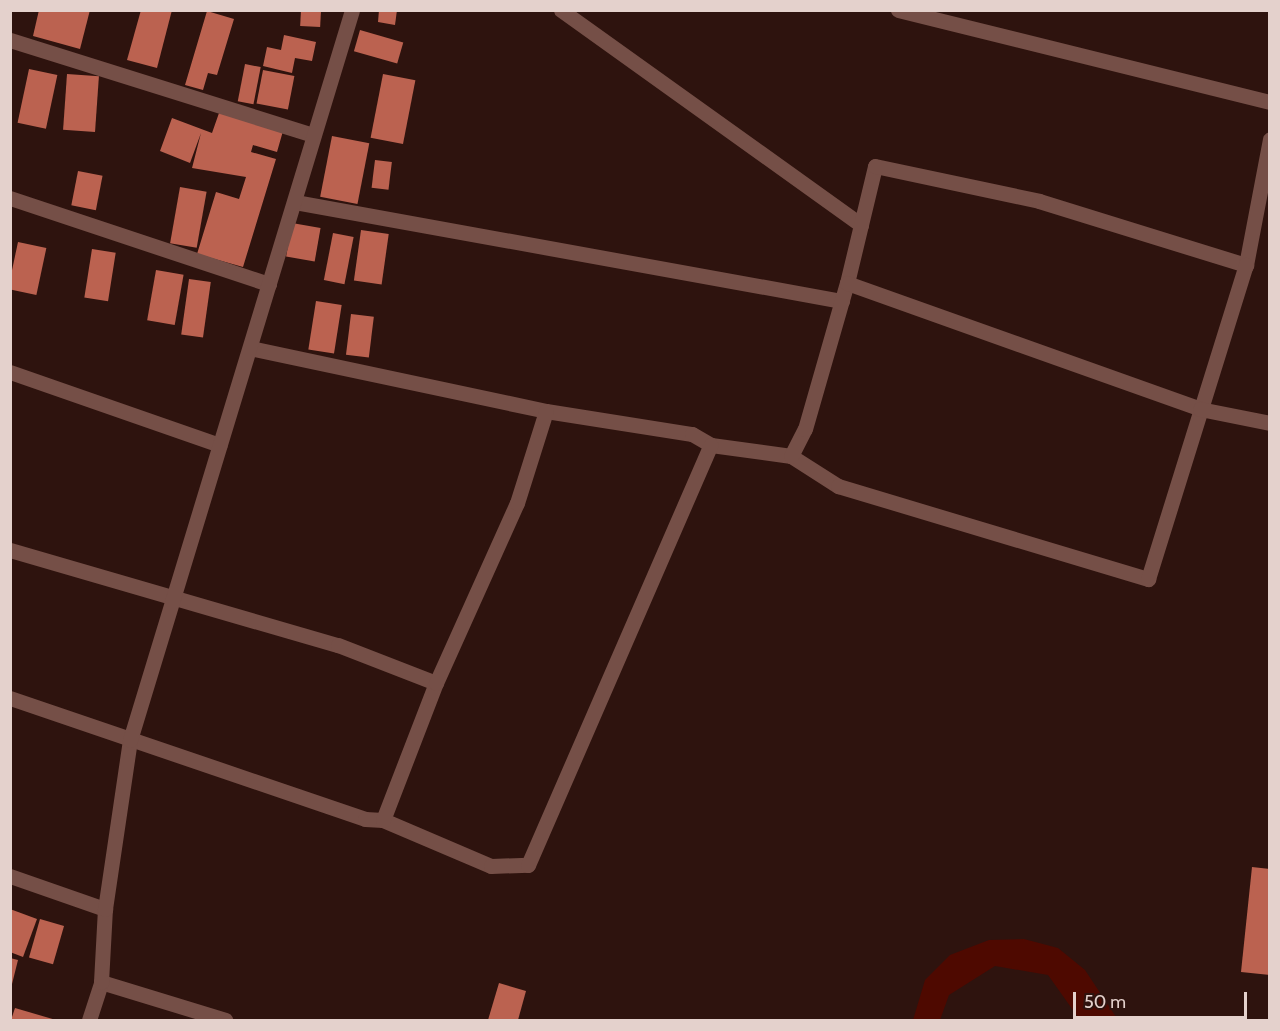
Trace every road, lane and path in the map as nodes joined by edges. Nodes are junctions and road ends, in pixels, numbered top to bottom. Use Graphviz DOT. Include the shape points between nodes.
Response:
graph roads {
  1 [pos="352,10"];
  2 [pos="561,10"];
  3 [pos="898,10"];
  4 [pos="10,40"];
  5 [pos="1269,102"];
  6 [pos="313,135"];
  7 [pos="1269,139"];
  8 [pos="10,198"];
  9 [pos="295,202"];
  10 [pos="861,225"];
  11 [pos="1246,265"];
  12 [pos="847,283"];
  13 [pos="269,284"];
  14 [pos="842,301"];
  15 [pos="250,348"];
  16 [pos="10,372"];
  17 [pos="1200,409"];
  18 [pos="546,411"];
  19 [pos="1269,423"];
  20 [pos="220,445"];
  21 [pos="711,445"];
  22 [pos="790,456"];
  23 [pos="10,550"];
  24 [pos="173,598"];
  25 [pos="436,683"];
  26 [pos="10,698"];
  27 [pos="130,740"];
  28 [pos="383,820"];
  29 [pos="10,876"];
  30 [pos="105,909"];
  31 [pos="101,982"];
  32 [pos="89,1020"];
  33 [pos="225,1020"];
  1 -- 6 [label="street"];
  2 -- 10 [label="street"];
  3 -- 5 [label="street"];
  4 -- 6 [label="street"];
  6 -- 9 [label="street"];
  7 -- 11 [label="street"];
  8 -- 13 [label="street"];
  9 -- 13 [label="street"];
  9 -- 14 [label="street"];
  10 -- 11 [label="street" via="875,166 1039,201"];
  10 -- 12 [label="street"];
  11 -- 17 [label="street"];
  12 -- 14 [label="street"];
  12 -- 17 [label="street"];
  13 -- 15 [label="street"];
  14 -- 22 [label="street" via="805,429"];
  15 -- 18 [label="street"];
  15 -- 20 [label="street"];
  16 -- 20 [label="street"];
  17 -- 19 [label="street"];
  17 -- 22 [label="street" via="1148,579 838,486"];
  18 -- 21 [label="street" via="692,434"];
  18 -- 25 [label="street" via="517,504"];
  20 -- 24 [label="street"];
  21 -- 22 [label="street"];
  21 -- 28 [label="street" via="528,866 491,866"];
  23 -- 24 [label="street"];
  24 -- 25 [label="street" via="338,645"];
  24 -- 27 [label="street"];
  25 -- 28 [label="street"];
  26 -- 27 [label="street"];
  27 -- 28 [label="street" via="365,819"];
  27 -- 30 [label="street"];
  29 -- 30 [label="street"];
  30 -- 31 [label="street"];
  31 -- 32 [label="street"];
  31 -- 33 [label="street"];
}
